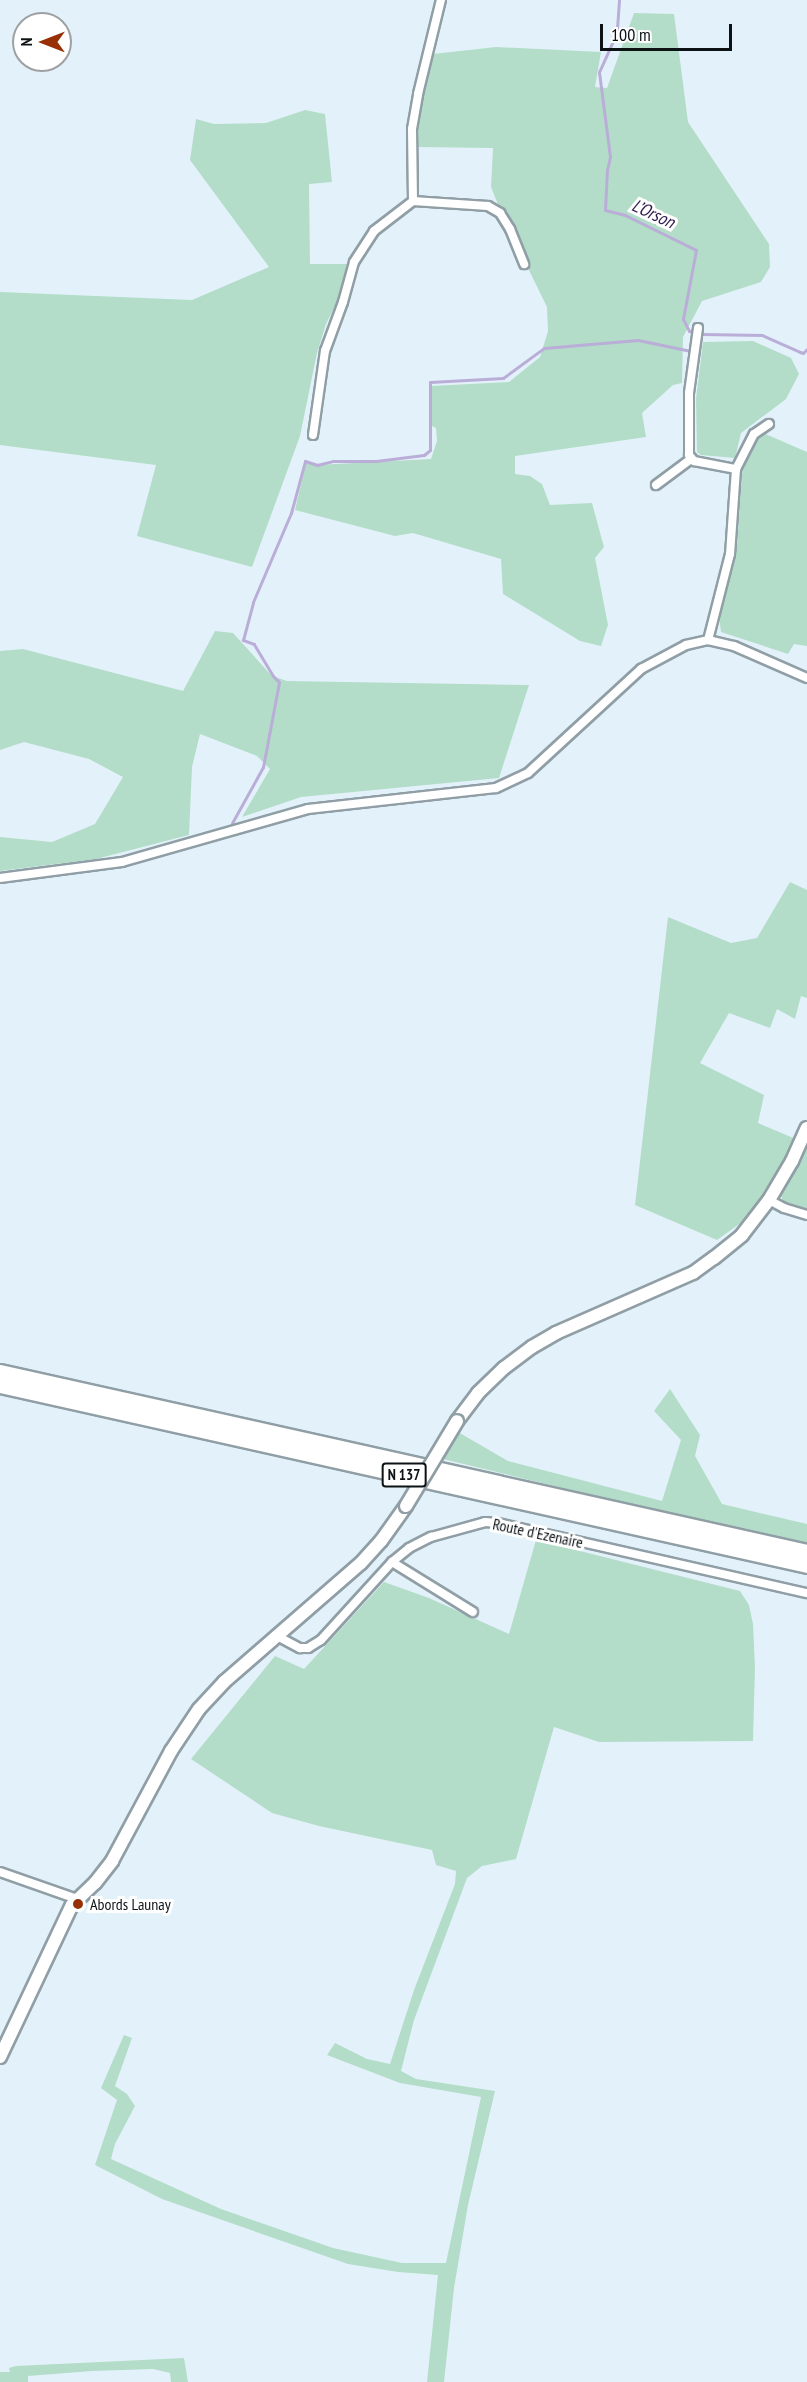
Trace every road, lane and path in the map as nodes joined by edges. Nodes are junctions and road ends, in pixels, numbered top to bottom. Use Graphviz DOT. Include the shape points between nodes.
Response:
graph roads {
  1 [pos="441,0"];
  2 [pos="412,201"];
  3 [pos="524,264"];
  4 [pos="698,328"];
  5 [pos="769,424"];
  6 [pos="313,435"];
  7 [pos="691,459"];
  8 [pos="736,469"];
  9 [pos="656,485"];
  10 [pos="708,640"];
  11 [pos="807,678"];
  12 [pos="0,878"];
  13 [pos="807,1128"];
  14 [pos="769,1200"];
  15 [pos="807,1215"];
  16 [pos="0,1372"];
  17 [pos="0,1385"];
  18 [pos="807,1552"];
  19 [pos="392,1562"];
  20 [pos="807,1565"];
  21 [pos="807,1593"];
  22 [pos="473,1612"];
  23 [pos="277,1636"];
  24 [pos="0,1872"];
  25 [pos="77,1899"];
  26 [pos="0,2057"];
  1 -- 2 [label="street" via="412,129"];
  2 -- 3 [label="street" via="488,206 500,213 510,228"];
  2 -- 6 [label="street" via="374,231 354,262 325,351"];
  4 -- 7 [label="street" via="689,393"];
  5 -- 8 [label="street" via="754,434"];
  7 -- 8 [label="street"];
  7 -- 9 [label="street"];
  8 -- 10 [label="street" via="730,554"];
  10 -- 11 [label="street" via="752,652"];
  10 -- 12 [label="street" via="686,645 641,669 528,773 496,788 308,809 122,862"];
  13 -- 14 [label="street"];
  14 -- 15 [label="street"];
  14 -- 23 [label="street, bridge" via="741,1235 693,1273 556,1333 504,1368 457,1420 381,1542"];
  16 -- 18 [label="highway, N 137"];
  17 -- 20 [label="highway, N 137"];
  19 -- 21 [label="street, Route d'Ezenaire" via="431,1537 469,1525 498,1523"];
  19 -- 22 [label="street"];
  19 -- 23 [label="street, Route d'Ezenaire" via="321,1640 300,1648"];
  23 -- 25 [label="street" via="224,1682 199,1710 171,1751 112,1861"];
  24 -- 25 [label="street"];
  25 -- 26 [label="street"];
}
